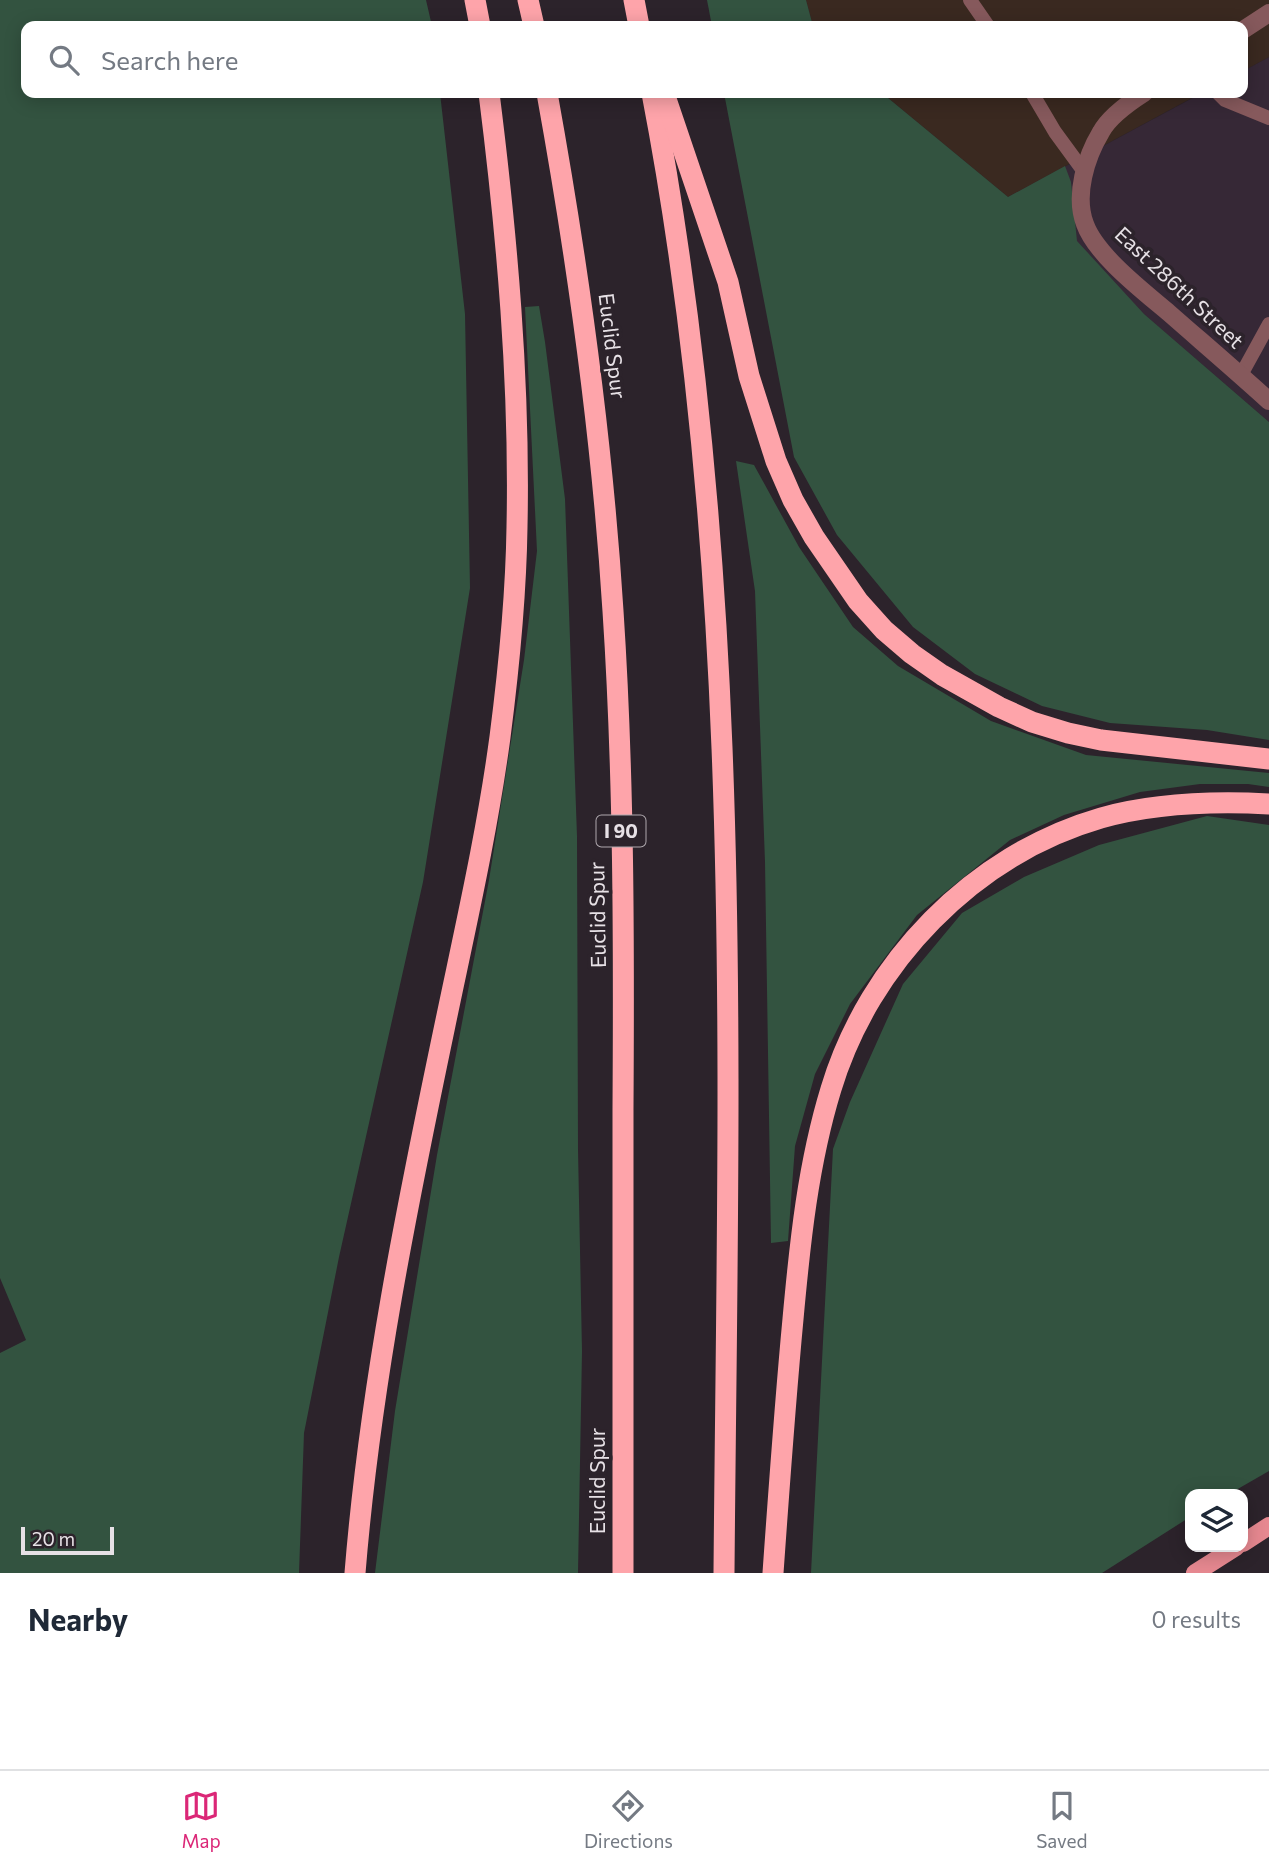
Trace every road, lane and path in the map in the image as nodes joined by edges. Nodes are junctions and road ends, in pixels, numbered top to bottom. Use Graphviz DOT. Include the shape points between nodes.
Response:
graph roads {
  1 [pos="475,0"];
  2 [pos="528,0"];
  3 [pos="970,0"];
  4 [pos="634,2"];
  5 [pos="1269,13"];
  6 [pos="479,21"];
  7 [pos="533,21"];
  8 [pos="639,21"];
  9 [pos="985,21"];
  10 [pos="1248,27"];
  11 [pos="490,98"];
  12 [pos="548,98"];
  13 [pos="653,98"];
  14 [pos="666,98"];
  15 [pos="1035,98"];
  16 [pos="1136,98"];
  17 [pos="1223,98"];
  18 [pos="1269,118"];
  19 [pos="1085,173"];
  20 [pos="1269,324"];
  21 [pos="1241,375"];
  22 [pos="1269,401"];
  23 [pos="1269,759"];
  24 [pos="1269,804"];
  25 [pos="1269,1526"];
  26 [pos="1248,1540"];
  27 [pos="1228,1552"];
  28 [pos="355,1573"];
  29 [pos="623,1573"];
  30 [pos="724,1573"];
  31 [pos="773,1573"];
  32 [pos="1195,1573"];
  1 -- 6 [label="highway"];
  2 -- 7 [label="highway"];
  3 -- 9 [label="lane"];
  4 -- 8 [label="highway"];
  5 -- 10 [label="street"];
  11 -- 28 [label="highway" via="506,240 517,458 508,674 482,844 399,1253 376,1394"];
  12 -- 29 [label="highway, Euclid Spur / I 90" via="594,391 613,612 624,955"];
  13 -- 30 [label="highway" via="691,342 721,699 728,910"];
  14 -- 23 [label="highway" via="728,282 749,376 776,461 814,537 884,630 942,676 1032,722 1101,740"];
  15 -- 19 [label="lane"];
  16 -- 19 [label="street, East 286th Street" via="1102,130"];
  17 -- 18 [label="lane"];
  19 -- 21 [label="street, East 286th Street" via="1080,202 1085,225 1110,261"];
  20 -- 21 [label="lane"];
  21 -- 22 [label="street, East 286th Street"];
  24 -- 31 [label="highway" via="1207,802 1148,809 1101,818 1032,846 944,909 877,989 831,1088 813,1163 797,1276"];
  25 -- 26 [label="main road"];
  27 -- 32 [label="main road"];
}
